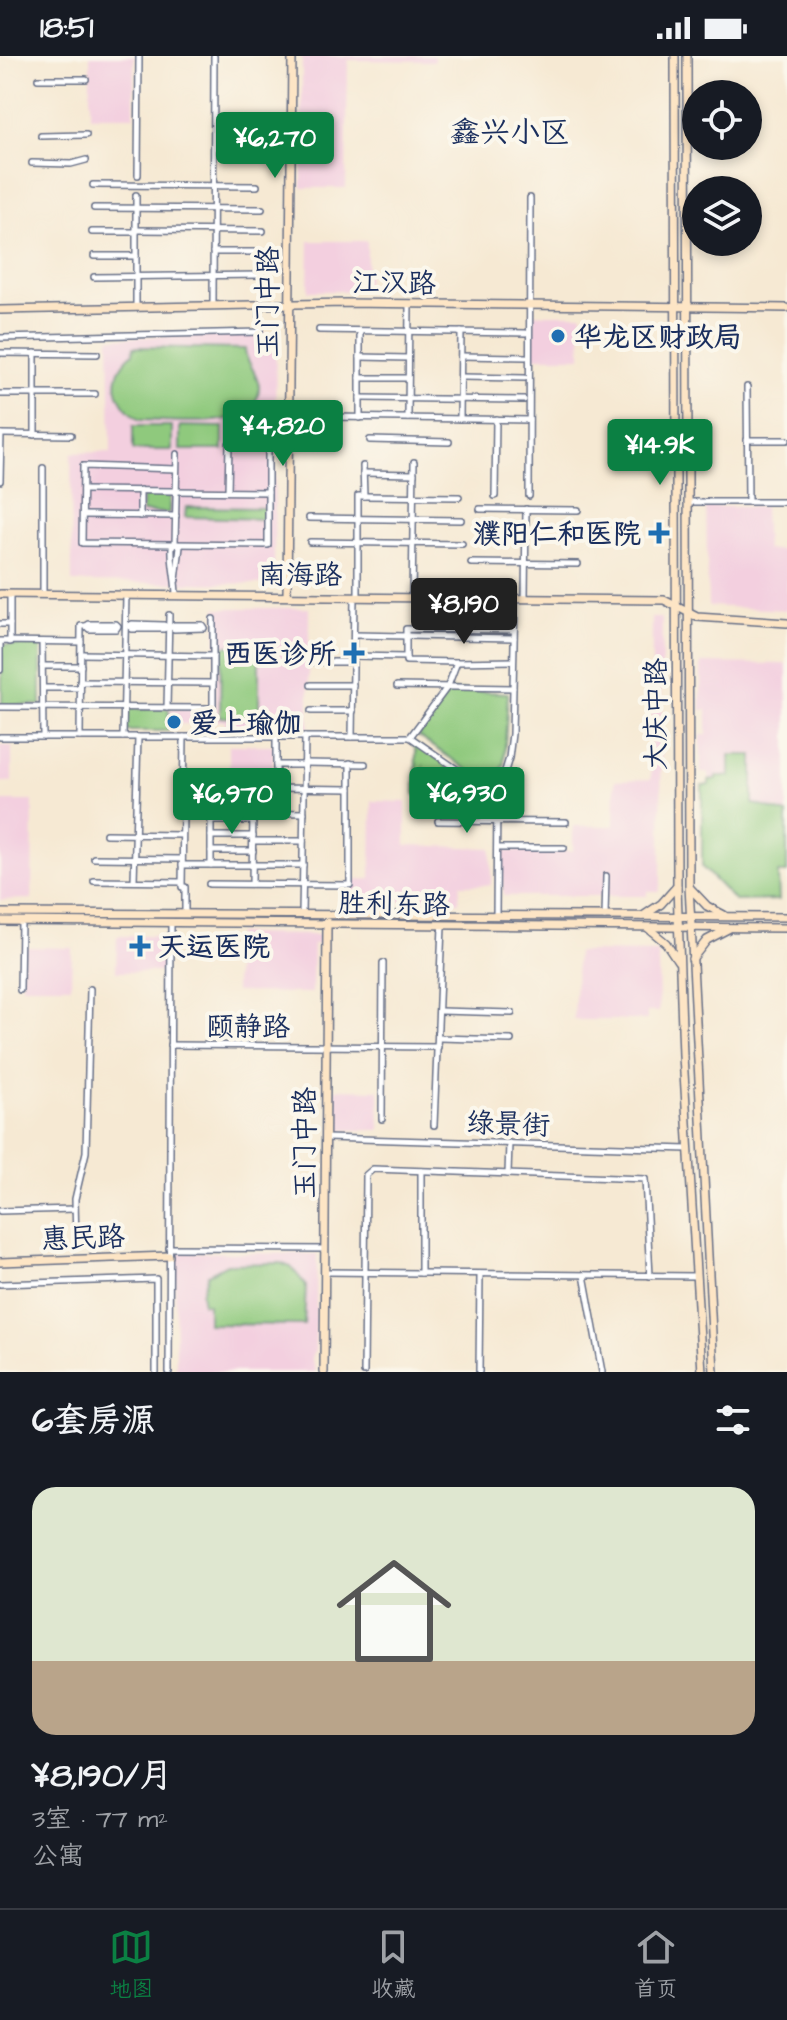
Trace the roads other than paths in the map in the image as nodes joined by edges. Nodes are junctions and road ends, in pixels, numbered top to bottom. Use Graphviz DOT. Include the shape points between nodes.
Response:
graph roads {
  1 [pos="139,56"];
  2 [pos="214,56"];
  3 [pos="292,56"];
  4 [pos="675,56"];
  5 [pos="687,56"];
  6 [pos="38,79"];
  7 [pos="86,79"];
  8 [pos="86,135"];
  9 [pos="41,136"];
  10 [pos="86,160"];
  11 [pos="32,163"];
  12 [pos="138,175"];
  13 [pos="93,185"];
  14 [pos="213,186"];
  15 [pos="257,186"];
  16 [pos="136,195"];
  17 [pos="530,198"];
  18 [pos="94,208"];
  19 [pos="136,208"];
  20 [pos="213,208"];
  21 [pos="262,209"];
  22 [pos="213,230"];
  23 [pos="136,231"];
  24 [pos="263,231"];
  25 [pos="92,232"];
  26 [pos="213,252"];
  27 [pos="262,252"];
  28 [pos="94,256"];
  29 [pos="136,256"];
  30 [pos="213,275"];
  31 [pos="261,275"];
  32 [pos="94,277"];
  33 [pos="136,277"];
  34 [pos="289,304"];
  35 [pos="409,304"];
  36 [pos="213,305"];
  37 [pos="260,305"];
  38 [pos="530,305"];
  39 [pos="136,306"];
  40 [pos="675,307"];
  41 [pos="686,307"];
  42 [pos="787,308"];
  43 [pos="0,310"];
  44 [pos="319,330"];
  45 [pos="360,331"];
  46 [pos="408,332"];
  47 [pos="461,332"];
  48 [pos="526,333"];
  49 [pos="0,338"];
  50 [pos="0,353"];
  51 [pos="35,353"];
  52 [pos="97,354"];
  53 [pos="461,356"];
  54 [pos="360,357"];
  55 [pos="526,357"];
  56 [pos="408,358"];
  57 [pos="461,377"];
  58 [pos="360,378"];
  59 [pos="408,378"];
  60 [pos="525,378"];
  61 [pos="747,387"];
  62 [pos="0,394"];
  63 [pos="35,394"];
  64 [pos="95,394"];
  65 [pos="360,398"];
  66 [pos="408,399"];
  67 [pos="460,399"];
  68 [pos="524,400"];
  69 [pos="332,417"];
  70 [pos="360,418"];
  71 [pos="408,418"];
  72 [pos="460,419"];
  73 [pos="496,419"];
  74 [pos="529,420"];
  75 [pos="0,434"];
  76 [pos="35,435"];
  77 [pos="71,435"];
  78 [pos="370,440"];
  79 [pos="747,440"];
  80 [pos="787,440"];
  81 [pos="449,442"];
  82 [pos="177,454"];
  83 [pos="414,462"];
  84 [pos="43,468"];
  85 [pos="176,469"];
  86 [pos="414,474"];
  87 [pos="0,481"];
  88 [pos="83,490"];
  89 [pos="140,490"];
  90 [pos="176,490"];
  91 [pos="228,491"];
  92 [pos="268,492"];
  93 [pos="364,496"];
  94 [pos="495,496"];
  95 [pos="529,496"];
  96 [pos="414,497"];
  97 [pos="459,497"];
  98 [pos="687,502"];
  99 [pos="748,502"];
  100 [pos="787,502"];
  101 [pos="480,509"];
  102 [pos="526,509"];
  103 [pos="578,510"];
  104 [pos="83,515"];
  105 [pos="140,516"];
  106 [pos="176,516"];
  107 [pos="309,518"];
  108 [pos="358,519"];
  109 [pos="413,520"];
  110 [pos="461,520"];
  111 [pos="310,542"];
  112 [pos="358,542"];
  113 [pos="413,543"];
  114 [pos="175,544"];
  115 [pos="462,544"];
  116 [pos="471,563"];
  117 [pos="525,564"];
  118 [pos="578,564"];
  119 [pos="0,594"];
  120 [pos="10,594"];
  121 [pos="43,594"];
  122 [pos="126,595"];
  123 [pos="176,596"];
  124 [pos="287,596"];
  125 [pos="356,597"];
  126 [pos="412,598"];
  127 [pos="515,598"];
  128 [pos="525,598"];
  129 [pos="676,606"];
  130 [pos="687,611"];
  131 [pos="169,615"];
  132 [pos="213,619"];
  133 [pos="787,623"];
  134 [pos="0,626"];
  135 [pos="10,626"];
  136 [pos="124,626"];
  137 [pos="169,627"];
  138 [pos="213,628"];
  139 [pos="514,630"];
  140 [pos="354,635"];
  141 [pos="406,636"];
  142 [pos="514,638"];
  143 [pos="10,642"];
  144 [pos="42,642"];
  145 [pos="81,642"];
  146 [pos="81,654"];
  147 [pos="124,655"];
  148 [pos="168,655"];
  149 [pos="213,656"];
  150 [pos="0,657"];
  151 [pos="406,657"];
  152 [pos="353,659"];
  153 [pos="513,661"];
  154 [pos="311,662"];
  155 [pos="457,662"];
  156 [pos="42,666"];
  157 [pos="81,666"];
  158 [pos="0,670"];
  159 [pos="123,682"];
  160 [pos="168,683"];
  161 [pos="213,683"];
  162 [pos="80,685"];
  163 [pos="311,685"];
  164 [pos="353,685"];
  165 [pos="397,686"];
  166 [pos="448,686"];
  167 [pos="43,688"];
  168 [pos="513,688"];
  169 [pos="0,707"];
  170 [pos="43,708"];
  171 [pos="80,708"];
  172 [pos="123,708"];
  173 [pos="167,708"];
  174 [pos="311,711"];
  175 [pos="353,711"];
  176 [pos="0,737"];
  177 [pos="43,737"];
  178 [pos="80,737"];
  179 [pos="123,737"];
  180 [pos="138,737"];
  181 [pos="184,737"];
  182 [pos="276,737"];
  183 [pos="305,737"];
  184 [pos="352,737"];
  185 [pos="410,737"];
  186 [pos="350,763"];
  187 [pos="304,764"];
  188 [pos="365,764"];
  189 [pos="276,765"];
  190 [pos="304,788"];
  191 [pos="350,789"];
  192 [pos="497,797"];
  193 [pos="211,809"];
  194 [pos="304,813"];
  195 [pos="211,821"];
  196 [pos="253,821"];
  197 [pos="438,821"];
  198 [pos="497,821"];
  199 [pos="566,822"];
  200 [pos="106,834"];
  201 [pos="135,835"];
  202 [pos="182,835"];
  203 [pos="211,836"];
  204 [pos="253,838"];
  205 [pos="303,841"];
  206 [pos="497,848"];
  207 [pos="564,848"];
  208 [pos="211,851"];
  209 [pos="253,851"];
  210 [pos="94,858"];
  211 [pos="135,859"];
  212 [pos="182,862"];
  213 [pos="211,865"];
  214 [pos="253,865"];
  215 [pos="303,865"];
  216 [pos="606,876"];
  217 [pos="94,881"];
  218 [pos="134,881"];
  219 [pos="182,882"];
  220 [pos="209,884"];
  221 [pos="252,884"];
  222 [pos="303,885"];
  223 [pos="677,886"];
  224 [pos="689,886"];
  225 [pos="0,913"];
  226 [pos="185,914"];
  227 [pos="302,915"];
  228 [pos="496,916"];
  229 [pos="605,917"];
  230 [pos="641,917"];
  231 [pos="678,917"];
  232 [pos="690,917"];
  233 [pos="730,917"];
  234 [pos="787,917"];
  235 [pos="327,920"];
  236 [pos="0,921"];
  237 [pos="21,921"];
  238 [pos="171,923"];
  239 [pos="442,926"];
  240 [pos="648,928"];
  241 [pos="678,928"];
  242 [pos="690,928"];
  243 [pos="730,928"];
  244 [pos="787,928"];
  245 [pos="691,961"];
  246 [pos="679,962"];
  247 [pos="383,963"];
  248 [pos="90,989"];
  249 [pos="20,990"];
  250 [pos="440,1011"];
  251 [pos="512,1013"];
  252 [pos="438,1038"];
  253 [pos="511,1040"];
  254 [pos="170,1045"];
  255 [pos="326,1046"];
  256 [pos="382,1046"];
  257 [pos="438,1047"];
  258 [pos="382,1119"];
  259 [pos="434,1125"];
  260 [pos="326,1138"];
  261 [pos="509,1143"];
  262 [pos="688,1149"];
  263 [pos="421,1171"];
  264 [pos="508,1174"];
  265 [pos="75,1209"];
  266 [pos="0,1211"];
  267 [pos="76,1241"];
  268 [pos="325,1249"];
  269 [pos="169,1252"];
  270 [pos="0,1262"];
  271 [pos="325,1272"];
  272 [pos="365,1272"];
  273 [pos="421,1273"];
  274 [pos="480,1274"];
  275 [pos="584,1275"];
  276 [pos="650,1276"];
  277 [pos="696,1276"];
  278 [pos="0,1284"];
  279 [pos="156,1372"];
  280 [pos="169,1372"];
  281 [pos="324,1372"];
  282 [pos="364,1372"];
  283 [pos="479,1372"];
  284 [pos="602,1372"];
  285 [pos="702,1372"];
  286 [pos="714,1372"];
  1 -- 12 [label="street"];
  2 -- 14 [label="street"];
  3 -- 34 [label="main road, 玉门中路"];
  4 -- 40 [label="main road, 大庆中路"];
  5 -- 41 [label="main road, 大庆中路"];
  6 -- 7 [label="street"];
  8 -- 9 [label="street"];
  10 -- 11 [label="street"];
  13 -- 14 [label="street"];
  14 -- 15 [label="street"];
  14 -- 20 [label="street"];
  16 -- 19 [label="street"];
  17 -- 38 [label="street"];
  18 -- 19 [label="street"];
  19 -- 20 [label="street"];
  19 -- 23 [label="street"];
  20 -- 21 [label="street"];
  20 -- 22 [label="street"];
  22 -- 23 [label="street"];
  22 -- 24 [label="street"];
  22 -- 26 [label="street"];
  23 -- 25 [label="street"];
  23 -- 29 [label="street"];
  26 -- 27 [label="street"];
  26 -- 30 [label="street"];
  28 -- 29 [label="street"];
  29 -- 33 [label="street"];
  30 -- 31 [label="street"];
  30 -- 33 [label="street"];
  30 -- 36 [label="street"];
  32 -- 33 [label="street"];
  33 -- 39 [label="street"];
  34 -- 35 [label="main road, 江汉路"];
  34 -- 37 [label="main road, 江汉路"];
  34 -- 124 [label="main road, 玉门中路"];
  35 -- 38 [label="main road, 江汉路"];
  35 -- 46 [label="street"];
  36 -- 37 [label="main road, 江汉路"];
  36 -- 39 [label="main road, 江汉路"];
  37 -- 49 [label="street" via="260,332"];
  38 -- 40 [label="main road, 江汉路"];
  38 -- 74 [label="street"];
  39 -- 43 [label="main road, 江汉路"];
  40 -- 41 [label="main road, 江汉路"];
  40 -- 129 [label="main road, 大庆中路"];
  41 -- 42 [label="main road, 江汉路"];
  41 -- 98 [label="main road, 大庆中路"];
  44 -- 45 [label="street"];
  45 -- 46 [label="street"];
  45 -- 54 [label="street"];
  46 -- 47 [label="street"];
  46 -- 56 [label="street"];
  47 -- 48 [label="street"];
  47 -- 53 [label="street"];
  50 -- 51 [label="street"];
  51 -- 52 [label="street"];
  51 -- 63 [label="street"];
  53 -- 55 [label="street"];
  53 -- 57 [label="street"];
  54 -- 56 [label="street"];
  54 -- 58 [label="street"];
  56 -- 59 [label="street"];
  57 -- 60 [label="street"];
  57 -- 67 [label="street"];
  58 -- 59 [label="street"];
  58 -- 65 [label="street"];
  59 -- 66 [label="street"];
  61 -- 79 [label="street"];
  62 -- 63 [label="street"];
  63 -- 64 [label="street"];
  63 -- 76 [label="street"];
  65 -- 66 [label="street"];
  65 -- 70 [label="street"];
  66 -- 67 [label="street"];
  66 -- 71 [label="street"];
  67 -- 68 [label="street"];
  67 -- 72 [label="street"];
  69 -- 70 [label="street"];
  70 -- 71 [label="street"];
  71 -- 72 [label="street"];
  72 -- 73 [label="street"];
  73 -- 74 [label="street"];
  73 -- 94 [label="street"];
  74 -- 95 [label="street"];
  75 -- 76 [label="street"];
  75 -- 87 [label="street"];
  76 -- 77 [label="street"];
  78 -- 81 [label="street"];
  79 -- 80 [label="street"];
  79 -- 99 [label="street"];
  82 -- 85 [label="street"];
  83 -- 86 [label="street"];
  84 -- 121 [label="street"];
  85 -- 88 [label="street" via="83,466"];
  85 -- 90 [label="street"];
  86 -- 93 [label="street" via="363,469"];
  86 -- 96 [label="street"];
  88 -- 89 [label="street"];
  88 -- 104 [label="street"];
  89 -- 90 [label="street"];
  89 -- 105 [label="street"];
  90 -- 91 [label="street"];
  90 -- 106 [label="street"];
  91 -- 92 [label="street"];
  91 -- 92 [label="street" via="229,444 268,445"];
  92 -- 114 [label="street" via="268,545"];
  93 -- 96 [label="street"];
  93 -- 108 [label="street" via="358,496"];
  96 -- 97 [label="street"];
  96 -- 109 [label="street"];
  98 -- 99 [label="street"];
  98 -- 130 [label="main road, 大庆中路"];
  99 -- 100 [label="street"];
  101 -- 102 [label="street"];
  102 -- 103 [label="street"];
  102 -- 117 [label="street"];
  104 -- 105 [label="street"];
  104 -- 114 [label="street" via="82,543"];
  105 -- 106 [label="street"];
  106 -- 114 [label="street"];
  107 -- 108 [label="street"];
  108 -- 109 [label="street"];
  108 -- 112 [label="street"];
  109 -- 110 [label="street"];
  109 -- 113 [label="street"];
  111 -- 112 [label="street"];
  112 -- 113 [label="street"];
  112 -- 125 [label="street"];
  113 -- 115 [label="street"];
  113 -- 126 [label="street"];
  114 -- 123 [label="street" via="171,565"];
  116 -- 117 [label="street"];
  117 -- 118 [label="street"];
  117 -- 128 [label="street"];
  119 -- 120 [label="main road, 南海路"];
  120 -- 121 [label="main road, 南海路"];
  120 -- 135 [label="street"];
  121 -- 122 [label="main road, 南海路"];
  122 -- 123 [label="main road, 南海路"];
  122 -- 136 [label="street"];
  123 -- 124 [label="main road, 南海路"];
  124 -- 125 [label="main road, 南海路"];
  125 -- 126 [label="main road, 南海路"];
  125 -- 140 [label="street"];
  126 -- 127 [label="main road, 南海路"];
  127 -- 128 [label="main road, 南海路"];
  127 -- 139 [label="street"];
  128 -- 129 [label="main road, 南海路" via="664,600"];
  129 -- 130 [label="main road, 南海路"];
  129 -- 223 [label="main road, 大庆中路"];
  130 -- 133 [label="main road, 南海路" via="697,617"];
  130 -- 224 [label="main road, 大庆中路"];
  131 -- 137 [label="street"];
  132 -- 138 [label="street"];
  134 -- 135 [label="street"];
  135 -- 143 [label="street"];
  136 -- 137 [label="street"];
  136 -- 145 [label="street" via="81,626"];
  136 -- 147 [label="street"];
  137 -- 138 [label="street"];
  137 -- 148 [label="street"];
  138 -- 149 [label="street"];
  139 -- 141 [label="street" via="406,629"];
  139 -- 142 [label="street"];
  140 -- 141 [label="street"];
  140 -- 152 [label="street"];
  141 -- 142 [label="street"];
  141 -- 151 [label="street"];
  142 -- 153 [label="street"];
  143 -- 144 [label="street"];
  143 -- 150 [label="street" via="0,641"];
  144 -- 145 [label="street"];
  144 -- 156 [label="street"];
  145 -- 146 [label="street"];
  146 -- 147 [label="street"];
  146 -- 157 [label="street"];
  147 -- 148 [label="street"];
  147 -- 159 [label="street"];
  148 -- 149 [label="street"];
  148 -- 160 [label="street"];
  149 -- 161 [label="street"];
  150 -- 158 [label="street"];
  151 -- 152 [label="street"];
  151 -- 155 [label="street"];
  152 -- 154 [label="street"];
  152 -- 164 [label="street"];
  153 -- 155 [label="street"];
  153 -- 168 [label="street"];
  155 -- 166 [label="street"];
  156 -- 157 [label="street"];
  156 -- 167 [label="street"];
  157 -- 162 [label="street"];
  159 -- 160 [label="street"];
  159 -- 162 [label="street"];
  159 -- 172 [label="street"];
  160 -- 161 [label="street"];
  160 -- 173 [label="street"];
  161 -- 173 [label="street" via="213,708"];
  162 -- 167 [label="street"];
  162 -- 171 [label="street"];
  163 -- 164 [label="street"];
  164 -- 175 [label="street"];
  165 -- 166 [label="street"];
  166 -- 168 [label="street"];
  166 -- 185 [label="street"];
  167 -- 170 [label="street"];
  168 -- 192 [label="street" via="509,758"];
  169 -- 170 [label="street"];
  170 -- 171 [label="street"];
  170 -- 177 [label="street"];
  171 -- 172 [label="street"];
  171 -- 178 [label="street"];
  172 -- 173 [label="street"];
  172 -- 179 [label="street"];
  174 -- 175 [label="street"];
  175 -- 184 [label="street"];
  176 -- 177 [label="street"];
  177 -- 178 [label="street"];
  178 -- 179 [label="street"];
  179 -- 180 [label="street"];
  180 -- 181 [label="street"];
  180 -- 201 [label="street"];
  181 -- 182 [label="street"];
  181 -- 202 [label="street"];
  182 -- 183 [label="street"];
  182 -- 189 [label="street"];
  183 -- 184 [label="street"];
  183 -- 187 [label="street"];
  184 -- 185 [label="street"];
  185 -- 192 [label="street"];
  186 -- 187 [label="street"];
  186 -- 188 [label="street"];
  186 -- 191 [label="street"];
  187 -- 189 [label="street"];
  187 -- 190 [label="street"];
  189 -- 190 [label="street" via="276,788"];
  190 -- 191 [label="street"];
  190 -- 194 [label="street"];
  191 -- 222 [label="street" via="350,885"];
  192 -- 198 [label="street"];
  193 -- 195 [label="street"];
  194 -- 196 [label="street" via="253,812"];
  194 -- 205 [label="street"];
  195 -- 196 [label="street"];
  195 -- 203 [label="street"];
  196 -- 204 [label="street"];
  197 -- 198 [label="street"];
  198 -- 199 [label="street"];
  198 -- 206 [label="street"];
  200 -- 201 [label="street"];
  201 -- 202 [label="street"];
  201 -- 211 [label="street"];
  202 -- 212 [label="street"];
  203 -- 204 [label="street"];
  203 -- 208 [label="street"];
  204 -- 205 [label="street"];
  204 -- 209 [label="street"];
  205 -- 215 [label="street"];
  206 -- 207 [label="street"];
  206 -- 228 [label="street"];
  208 -- 209 [label="street"];
  208 -- 213 [label="street"];
  209 -- 214 [label="street"];
  210 -- 211 [label="street"];
  211 -- 212 [label="street"];
  211 -- 218 [label="street"];
  212 -- 213 [label="street"];
  212 -- 219 [label="street"];
  213 -- 214 [label="street"];
  214 -- 215 [label="street"];
  214 -- 221 [label="street"];
  215 -- 222 [label="street"];
  216 -- 229 [label="street"];
  217 -- 218 [label="street"];
  218 -- 219 [label="street"];
  219 -- 226 [label="street"];
  220 -- 221 [label="street"];
  221 -- 222 [label="street"];
  222 -- 227 [label="street"];
  223 -- 230 [label="main road"];
  223 -- 231 [label="main road, 大庆中路"];
  224 -- 232 [label="main road, 大庆中路"];
  224 -- 233 [label="main road" via="707,906"];
  225 -- 226 [label="main road, 胜利东路"];
  226 -- 227 [label="main road, 胜利东路"];
  227 -- 235 [label="main road, 胜利东路"];
  228 -- 229 [label="main road, 胜利东路"];
  228 -- 235 [label="main road, 胜利东路"];
  229 -- 230 [label="main road, 胜利东路"];
  230 -- 231 [label="main road, 胜利东路"];
  231 -- 232 [label="main road, 胜利东路"];
  231 -- 241 [label="main road, 大庆中路"];
  232 -- 233 [label="main road, 胜利东路"];
  232 -- 242 [label="main road, 大庆中路"];
  233 -- 234 [label="main road, 胜利东路"];
  235 -- 238 [label="main road, 胜利东路"];
  235 -- 239 [label="main road, 胜利东路"];
  235 -- 255 [label="main road, 玉门中路"];
  236 -- 237 [label="main road, 胜利东路"];
  237 -- 238 [label="main road, 胜利东路"];
  237 -- 249 [label="street"];
  238 -- 254 [label="street"];
  239 -- 240 [label="main road, 胜利东路"];
  239 -- 250 [label="street"];
  240 -- 241 [label="main road, 胜利东路"];
  240 -- 246 [label="main road"];
  241 -- 242 [label="main road, 胜利东路"];
  241 -- 246 [label="main road, 大庆中路"];
  242 -- 243 [label="main road, 胜利东路"];
  242 -- 245 [label="main road, 大庆中路"];
  243 -- 244 [label="main road, 胜利东路"];
  243 -- 245 [label="main road" via="707,940"];
  245 -- 286 [label="main road, 大庆中路"];
  246 -- 262 [label="main road, 大庆中路"];
  247 -- 256 [label="street"];
  248 -- 265 [label="street" via="86,1152"];
  250 -- 251 [label="street"];
  250 -- 252 [label="street"];
  252 -- 253 [label="street"];
  252 -- 257 [label="street"];
  254 -- 255 [label="street, 颐静路"];
  254 -- 269 [label="street"];
  255 -- 256 [label="street, 颐静路"];
  255 -- 260 [label="main road, 玉门中路"];
  256 -- 257 [label="street, 颐静路"];
  256 -- 258 [label="street"];
  257 -- 259 [label="street"];
  260 -- 261 [label="street, 绿景街"];
  260 -- 268 [label="main road, 玉门中路"];
  261 -- 262 [label="street, 绿景街"];
  261 -- 264 [label="street"];
  262 -- 277 [label="main road, 大庆中路"];
  263 -- 264 [label="street"];
  263 -- 272 [label="street" via="373,1169 366,1175"];
  263 -- 273 [label="street"];
  264 -- 276 [label="street" via="645,1179"];
  265 -- 266 [label="street"];
  265 -- 267 [label="street"];
  268 -- 269 [label="street"];
  268 -- 271 [label="main road, 玉门中路"];
  269 -- 270 [label="main road, 惠民路"];
  269 -- 280 [label="street"];
  271 -- 272 [label="street"];
  271 -- 281 [label="main road, 玉门中路"];
  272 -- 273 [label="street"];
  272 -- 282 [label="street"];
  273 -- 274 [label="street"];
  274 -- 275 [label="street"];
  274 -- 283 [label="street"];
  275 -- 276 [label="street"];
  275 -- 284 [label="street"];
  276 -- 277 [label="street"];
  277 -- 285 [label="main road, 大庆中路"];
  278 -- 279 [label="street" via="156,1279"];
}
